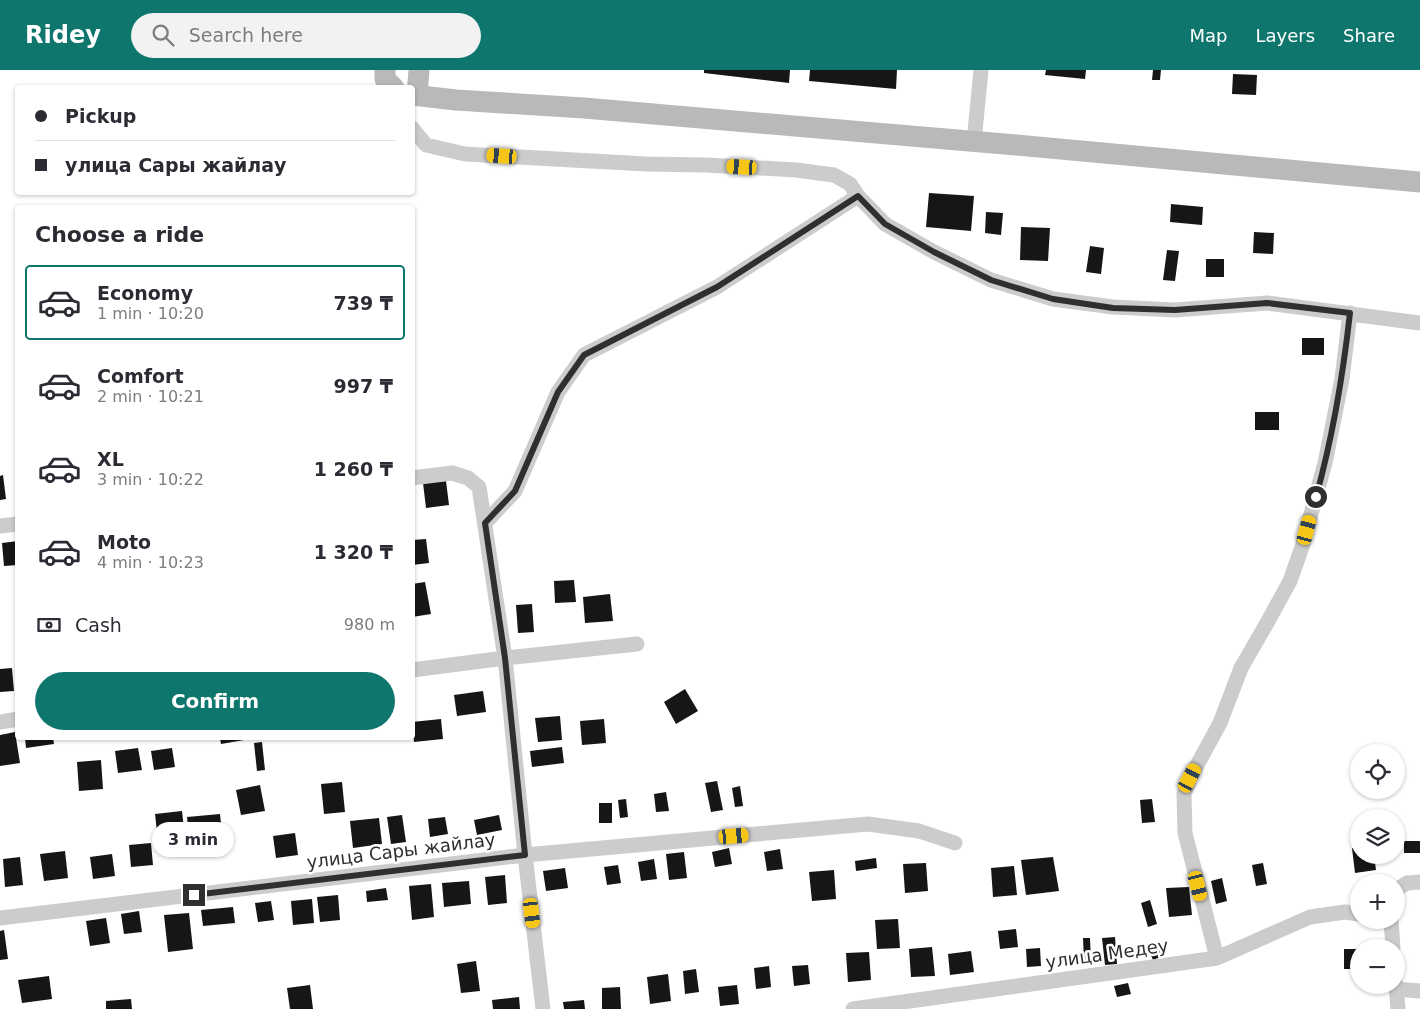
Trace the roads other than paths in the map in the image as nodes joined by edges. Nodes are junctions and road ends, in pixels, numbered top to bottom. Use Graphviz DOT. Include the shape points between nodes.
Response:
graph roads {
  1 [pos="385,70"];
  2 [pos="418,70"];
  3 [pos="981,70"];
  4 [pos="391,85"];
  5 [pos="415,95"];
  6 [pos="415,132"];
  7 [pos="974,142"];
  8 [pos="1420,182"];
  9 [pos="858,196"];
  10 [pos="1350,313"];
  11 [pos="1420,323"];
  12 [pos="415,478"];
  13 [pos="485,523"];
  14 [pos="15,524"];
  15 [pos="0,526"];
  16 [pos="637,644"];
  17 [pos="505,658"];
  18 [pos="415,670"];
  19 [pos="15,720"];
  20 [pos="0,722"];
  21 [pos="955,843"];
  22 [pos="525,855"];
  23 [pos="1420,882"];
  24 [pos="1405,884"];
  25 [pos="1350,913"];
  26 [pos="0,918"];
  27 [pos="1216,958"];
  28 [pos="1405,988"];
  29 [pos="1420,991"];
  30 [pos="1397,994"];
  31 [pos="543,1009"];
  32 [pos="853,1009"];
  33 [pos="1398,1009"];
  1 -- 4 [label="street" via="385,79"];
  2 -- 5 [label="street"];
  3 -- 7 [label="street"];
  5 -- 7 [label="street"];
  6 -- 9 [label="street" via="426,145 465,154 796,170 834,175 850,184"];
  7 -- 8 [label="street"];
  9 -- 10 [label="street" via="885,224 934,252 991,280 1053,299 1113,308 1175,310 1267,303"];
  9 -- 13 [label="street" via="717,287 584,355 558,392 515,491"];
  10 -- 11 [label="street"];
  10 -- 27 [label="street" via="1342,379 1325,463 1302,547 1290,581 1240,668 1220,723 1184,794 1184,833"];
  12 -- 13 [label="street" via="452,473 468,478 479,487"];
  13 -- 17 [label="street"];
  14 -- 15 [label="street"];
  16 -- 17 [label="street"];
  17 -- 18 [label="street"];
  17 -- 22 [label="street"];
  19 -- 20 [label="street"];
  21 -- 22 [label="street, улица Сары жайлау" via="919,831 868,824"];
  22 -- 26 [label="street, улица Сары жайлау"];
  22 -- 31 [label="street"];
  23 -- 24 [label="street"];
  25 -- 27 [label="street, улица Медеу" via="1310,918"];
  27 -- 32 [label="street, улица Медеу"];
  28 -- 29 [label="street"];
  30 -- 33 [label="street"];
}
